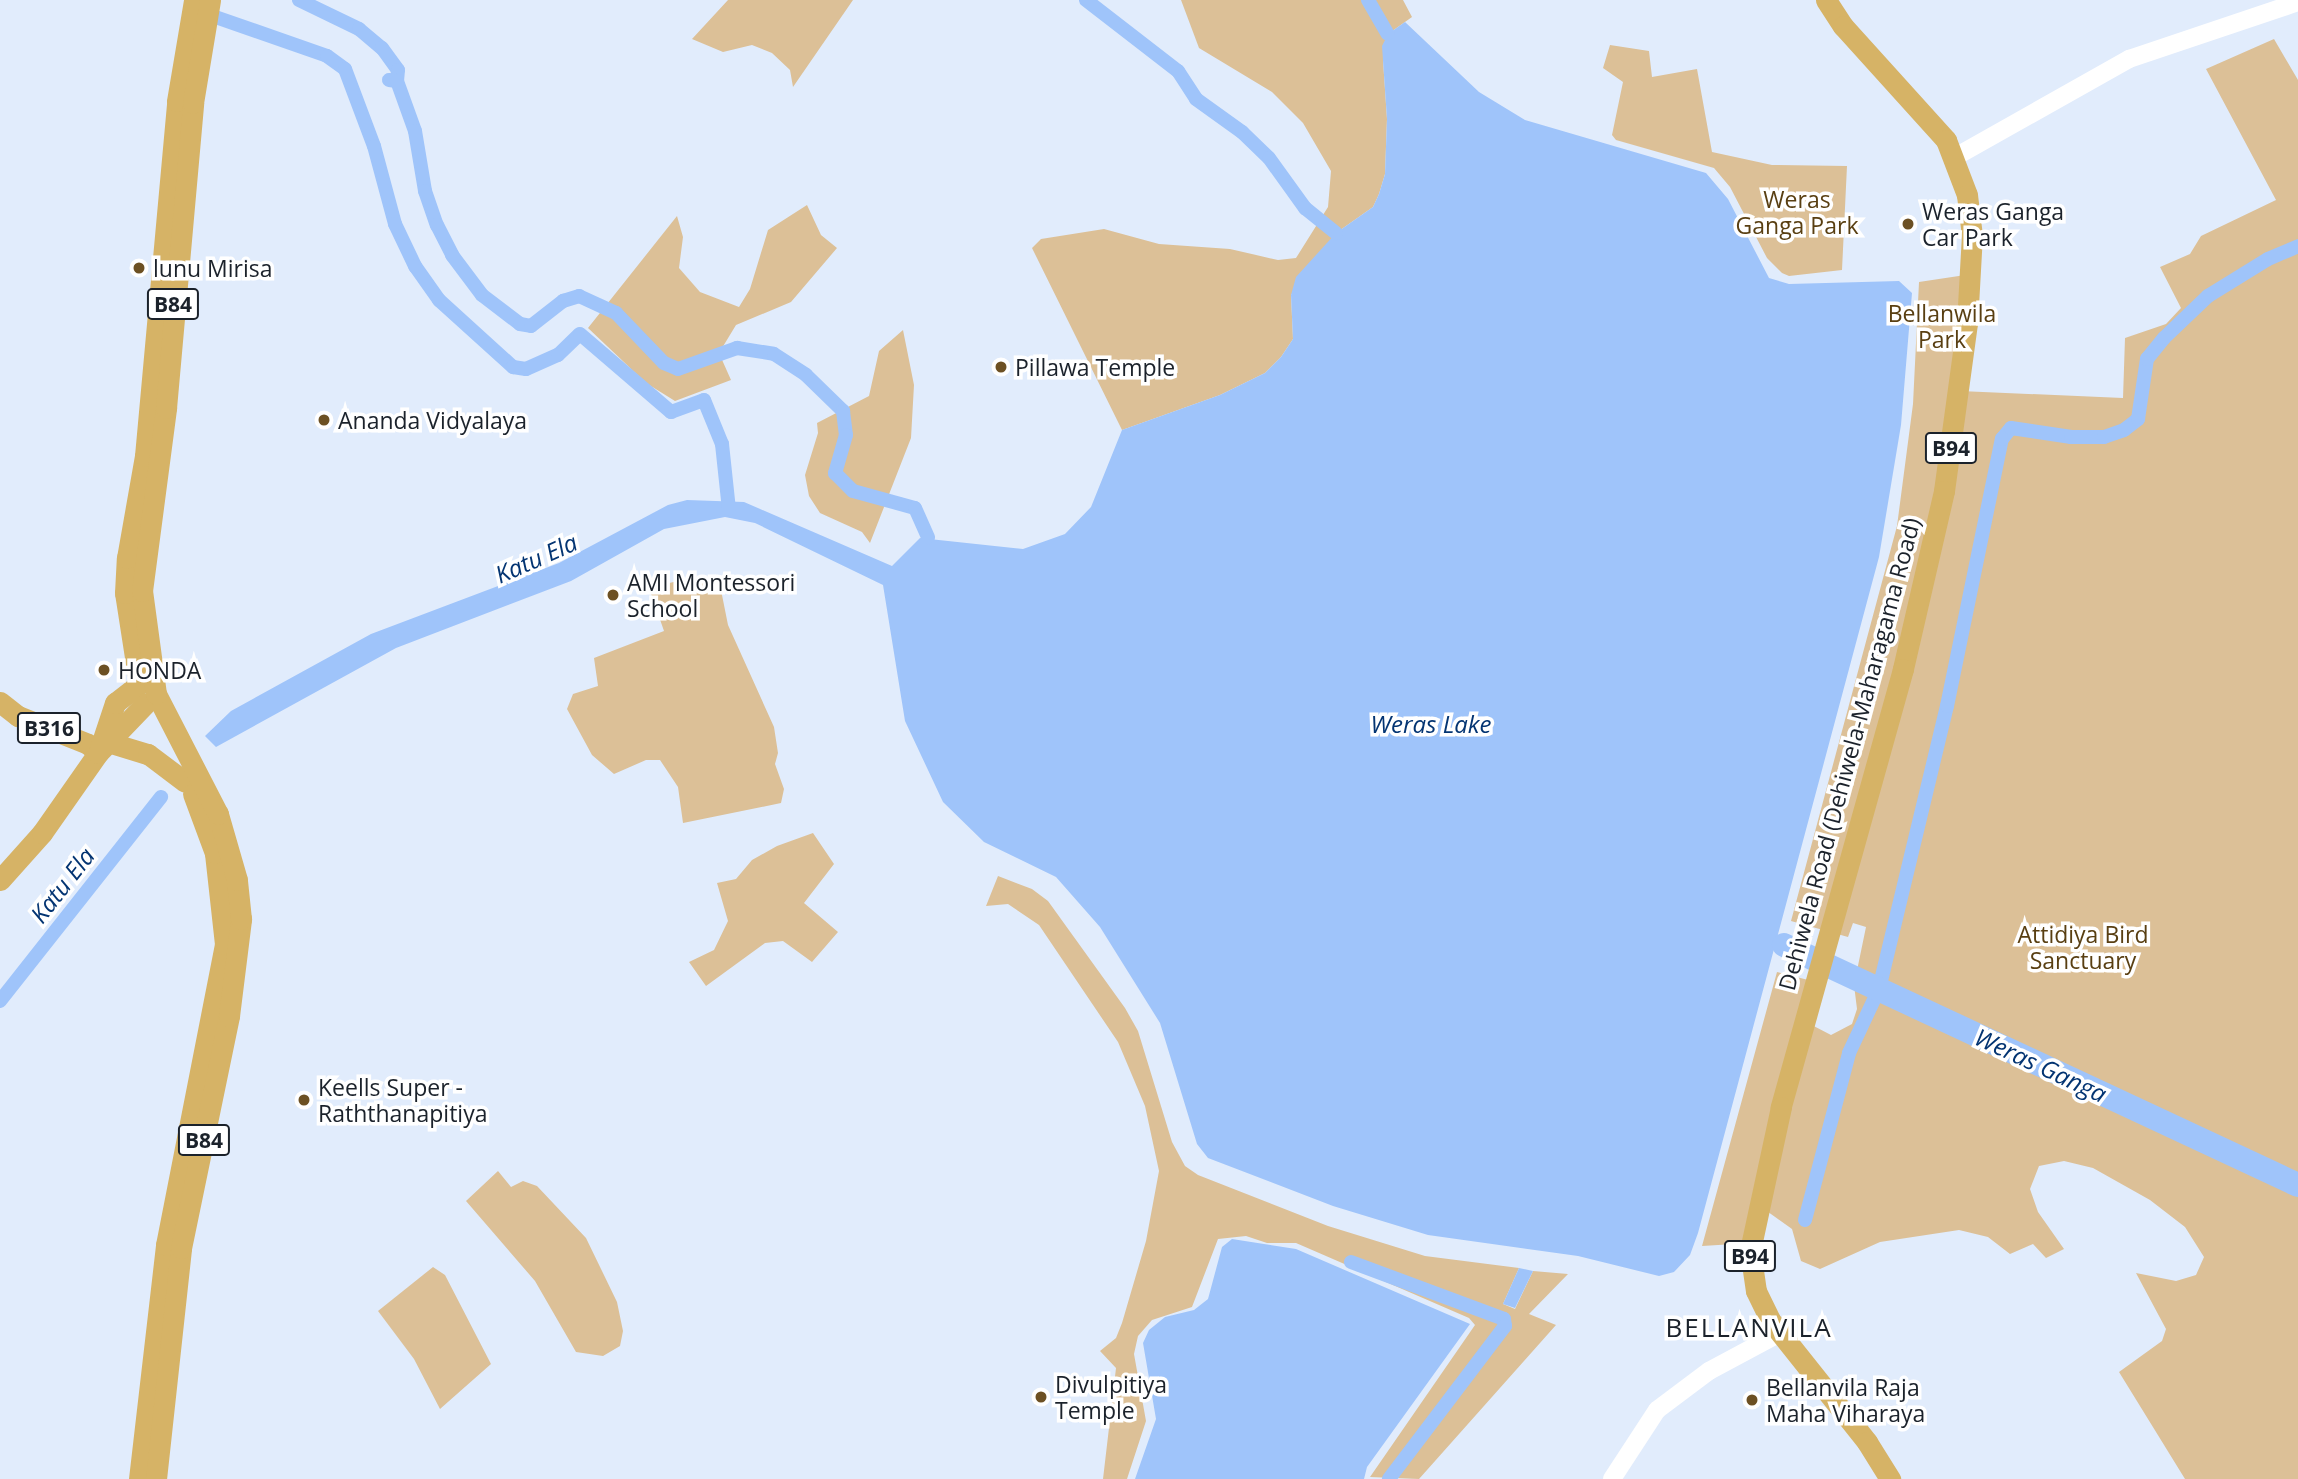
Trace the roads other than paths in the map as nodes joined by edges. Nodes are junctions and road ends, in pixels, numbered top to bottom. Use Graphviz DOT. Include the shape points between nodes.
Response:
graph roads {
  1 [pos="1826,0"];
  2 [pos="2298,2"];
  3 [pos="200,7"];
  4 [pos="1955,157"];
  5 [pos="162,337"];
  6 [pos="131,640"];
  7 [pos="142,693"];
  8 [pos="0,702"];
  9 [pos="115,703"];
  10 [pos="105,748"];
  11 [pos="185,782"];
  12 [pos="0,880"];
  13 [pos="1780,1333"];
  14 [pos="139,1479"];
  15 [pos="156,1479"];
  16 [pos="1612,1479"];
  17 [pos="1891,1479"];
  1 -- 4 [label="main road, Dehiwela Road (Dehiwela-Maharagama Road) / B94" via="1848,32 1936,128"];
  2 -- 4 [label="street" via="2129,59"];
  3 -- 5 [label="main road, B84"];
  4 -- 13 [label="main road, Dehiwela Road (Dehiwela-Maharagama Road) / B94" via="1971,214 1972,274 1944,491 1903,669 1752,1227 1752,1278 1761,1305"];
  5 -- 6 [label="main road, B84" via="125,593"];
  5 -- 15 [label="main road, B84" via="161,458 143,561 148,658 165,714 223,827 241,919 229,1016 181,1248"];
  6 -- 7 [label="main road, B84"];
  6 -- 9 [label="main road"];
  7 -- 9 [label="main road"];
  7 -- 10 [label="main road"];
  7 -- 11 [label="main road, B84"];
  8 -- 10 [label="main road, B316" via="18,716"];
  9 -- 10 [label="main road"];
  10 -- 11 [label="main road" via="148,754"];
  10 -- 12 [label="main road"];
  11 -- 14 [label="main road, B84" via="202,811 215,853 225,944 166,1245"];
  13 -- 16 [label="street" via="1709,1371 1657,1410"];
  13 -- 17 [label="main road, Dehiwela Road (Dehiwela-Maharagama Road) / B94"];
}
